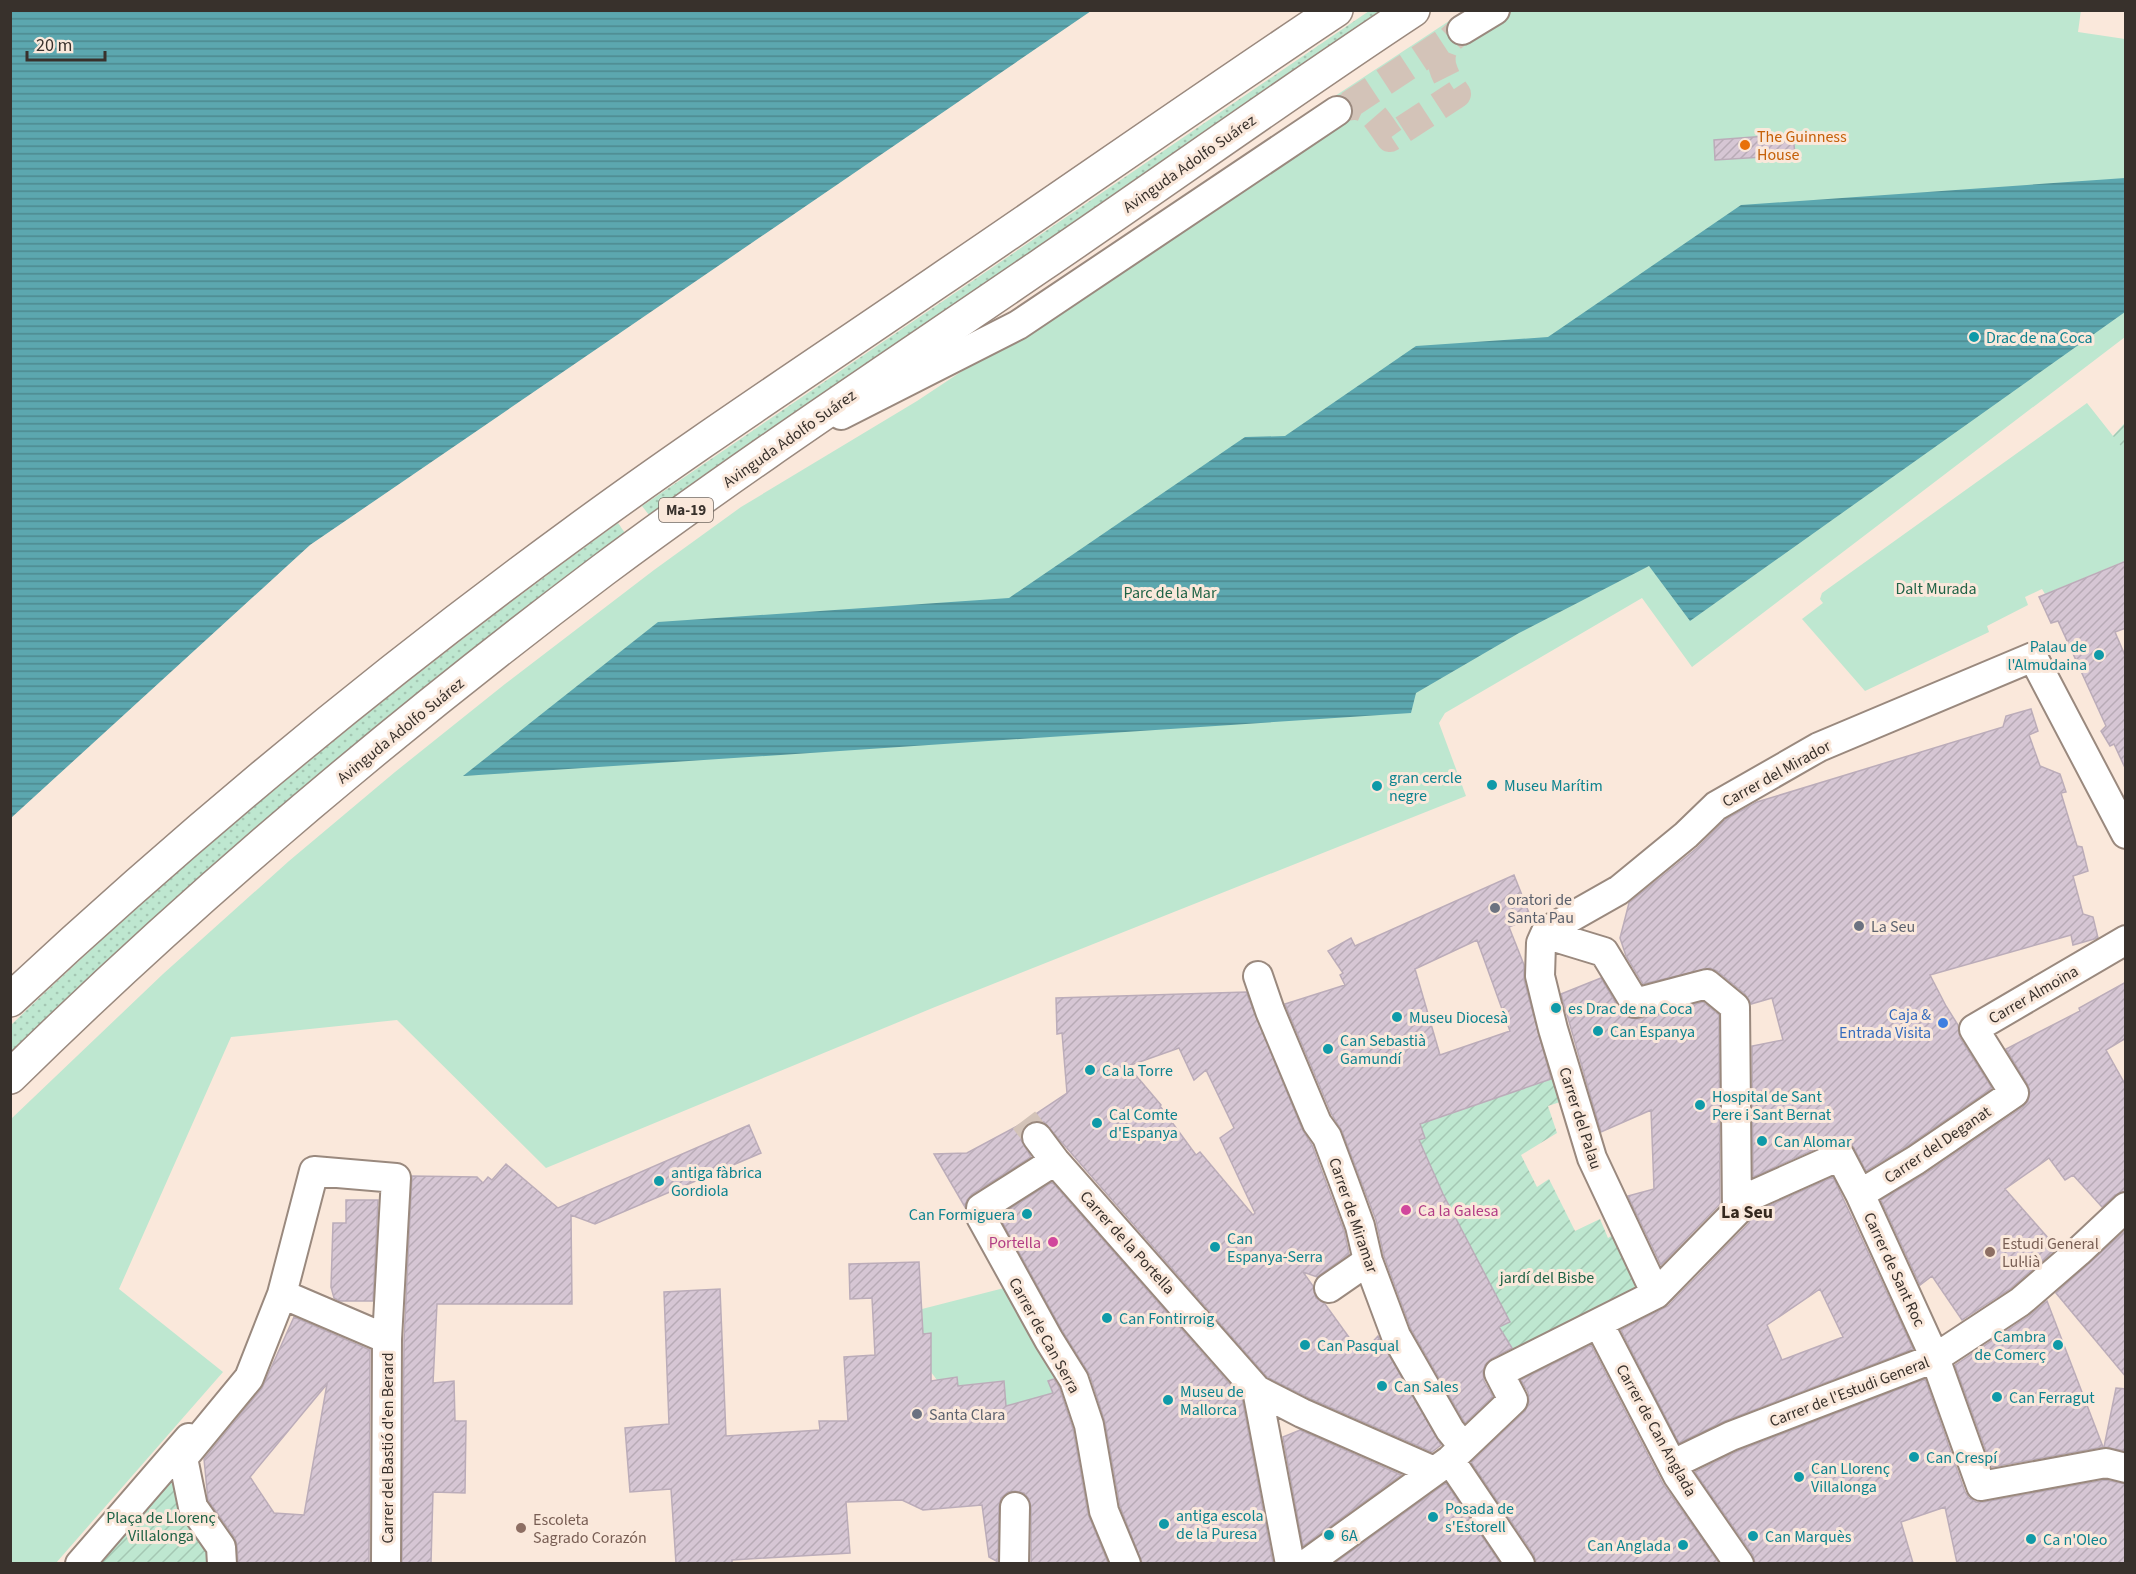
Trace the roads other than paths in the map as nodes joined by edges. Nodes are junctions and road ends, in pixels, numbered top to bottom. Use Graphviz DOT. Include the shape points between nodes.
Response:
graph roads {
  1 [pos="1336,10"];
  2 [pos="1413,10"];
  3 [pos="1495,10"];
  4 [pos="1462,30"];
  5 [pos="1337,111"];
  6 [pos="769,452"];
  7 [pos="2126,834"];
  8 [pos="1545,934"];
  9 [pos="2126,940"];
  10 [pos="1258,976"];
  11 [pos="10,1000"];
  12 [pos="10,1077"];
  13 [pos="2014,1093"];
  14 [pos="1037,1137"];
  15 [pos="1055,1161"];
  16 [pos="1860,1194"];
  17 [pos="1737,1202"];
  18 [pos="2126,1207"];
  19 [pos="1368,1261"];
  20 [pos="1329,1288"];
  21 [pos="282,1294"];
  22 [pos="1656,1294"];
  23 [pos="1599,1324"];
  24 [pos="387,1339"];
  25 [pos="1935,1358"];
  26 [pos="242,1375"];
  27 [pos="1257,1390"];
  28 [pos="1449,1459"];
  29 [pos="1673,1464"];
  30 [pos="2126,1468"];
  31 [pos="1015,1507"];
  32 [pos="80,1563"];
  33 [pos="222,1563"];
  34 [pos="386,1563"];
  35 [pos="1014,1563"];
  36 [pos="1126,1563"];
  37 [pos="1290,1563"];
  38 [pos="1306,1563"];
  39 [pos="1520,1563"];
  40 [pos="1738,1563"];
  1 -- 11 [label="highway, Ma-19" via="659,473 511,579 298,747"];
  2 -- 6 [label="highway, Avinguda Adolfo Suárez / Ma-19"];
  3 -- 4 [label="street"];
  5 -- 6 [label="street" via="1018,326"];
  6 -- 12 [label="highway, Avinguda Adolfo Suárez / Ma-19" via="605,569 373,751 194,905"];
  7 -- 8 [label="street, Carrer del Mirador" via="2033,657 1819,747 1716,806 1618,890"];
  8 -- 17 [label="street" via="1604,952 1635,1004 1707,984 1735,1006"];
  8 -- 22 [label="street, Carrer del Palau" via="1540,976 1592,1158"];
  9 -- 13 [label="street, Carrer Almoina" via="1974,1029"];
  10 -- 19 [label="street, Carrer de Miramar" via="1317,1123 1327,1137 1360,1227"];
  13 -- 16 [label="street, Carrer del Deganat"];
  14 -- 15 [label="street, Carrer de la Portella"];
  15 -- 27 [label="street, Carrer de la Portella"];
  15 -- 36 [label="street, Carrer de Can Serra" via="981,1208 981,1217 1074,1380 1089,1425 1104,1511"];
  16 -- 17 [label="street, Carrer de Sant Roc" via="1840,1156"];
  16 -- 25 [label="street, Carrer de Sant Roc"];
  17 -- 22 [label="street" via="1737,1211"];
  18 -- 25 [label="street, Carrer de l'Estudi General" via="2020,1302"];
  19 -- 20 [label="street"];
  19 -- 28 [label="street, Carrer de Miramar" via="1396,1336 1450,1431"];
  21 -- 24 [label="street, Carrer del Bastió d'en Berard"];
  21 -- 24 [label="street" via="314,1171 396,1178"];
  21 -- 33 [label="street" via="249,1378 183,1458 193,1508 221,1547"];
  22 -- 23 [label="street"];
  23 -- 28 [label="street" via="1499,1373 1513,1400"];
  23 -- 29 [label="street, Carrer de Can Anglada"];
  24 -- 34 [label="street, Carrer del Bastió d'en Berard"];
  25 -- 29 [label="street, Carrer de l'Estudi General" via="1731,1436"];
  25 -- 30 [label="street, Carrer de Sant Roc" via="1981,1486 2106,1463"];
  26 -- 32 [label="street"];
  27 -- 28 [label="street, Carrer de la Portella" via="1302,1413"];
  27 -- 37 [label="street"];
  28 -- 38 [label="street"];
  28 -- 39 [label="street, Carrer de Miramar"];
  29 -- 40 [label="street, Carrer de Can Anglada"];
  31 -- 35 [label="street"];
}
